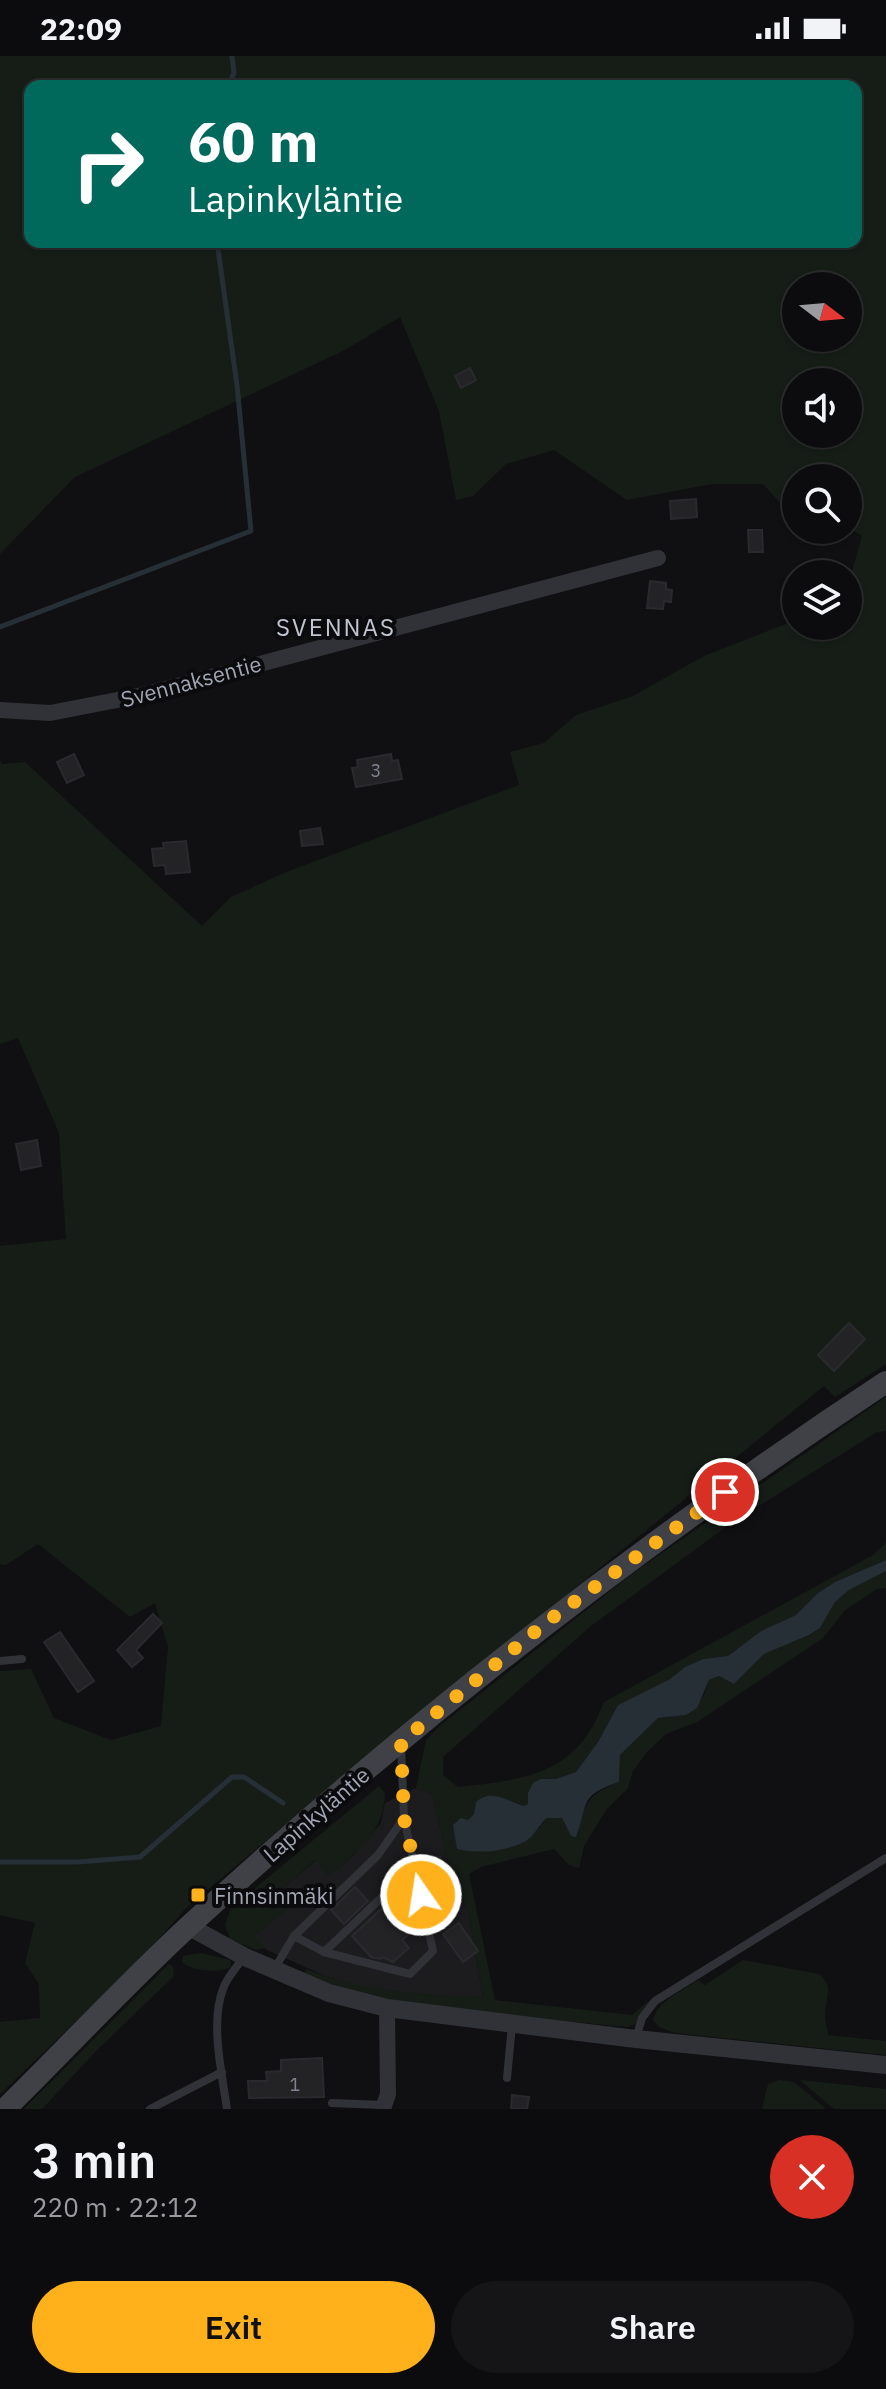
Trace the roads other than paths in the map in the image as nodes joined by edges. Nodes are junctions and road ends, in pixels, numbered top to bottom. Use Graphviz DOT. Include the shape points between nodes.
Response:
graph roads {
  1 [pos="658,558"];
  2 [pos="0,710"];
  3 [pos="886,1382"];
  4 [pos="22,1659"];
  5 [pos="0,1661"];
  6 [pos="401,1742"];
  7 [pos="404,1818"];
  8 [pos="886,1858"];
  9 [pos="414,1867"];
  10 [pos="188,1926"];
  11 [pos="294,1936"];
  12 [pos="324,1952"];
  13 [pos="245,1957"];
  14 [pos="274,1969"];
  15 [pos="387,2008"];
  16 [pos="512,2024"];
  17 [pos="636,2039"];
  18 [pos="886,2065"];
  19 [pos="222,2072"];
  20 [pos="507,2078"];
  21 [pos="332,2103"];
  22 [pos="384,2107"];
  23 [pos="5,2109"];
  24 [pos="150,2109"];
  25 [pos="227,2109"];
  1 -- 2 [label="street, Svennaksentie" via="143,695 50,713"];
  3 -- 6 [label="main road, Lapinkyläntie" via="548,1621"];
  4 -- 5 [label="lane"];
  6 -- 7 [label="lane"];
  6 -- 10 [label="main road, Lapinkyläntie"];
  7 -- 9 [label="lane"];
  7 -- 11 [label="lane" via="378,1855"];
  8 -- 17 [label="lane" via="655,2001 642,2018"];
  9 -- 12 [label="lane"];
  9 -- 12 [label="lane" via="433,1951 410,1974"];
  10 -- 13 [label="street"];
  10 -- 23 [label="main road, Lapinkyläntie"];
  11 -- 12 [label="lane"];
  11 -- 14 [label="lane"];
  13 -- 14 [label="street"];
  13 -- 19 [label="lane" via="219,2003"];
  14 -- 15 [label="street" via="329,1993"];
  15 -- 16 [label="street"];
  15 -- 22 [label="street"];
  16 -- 17 [label="street"];
  16 -- 20 [label="lane"];
  17 -- 18 [label="street"];
  19 -- 24 [label="lane"];
  19 -- 25 [label="lane"];
  21 -- 22 [label="lane"];
}
